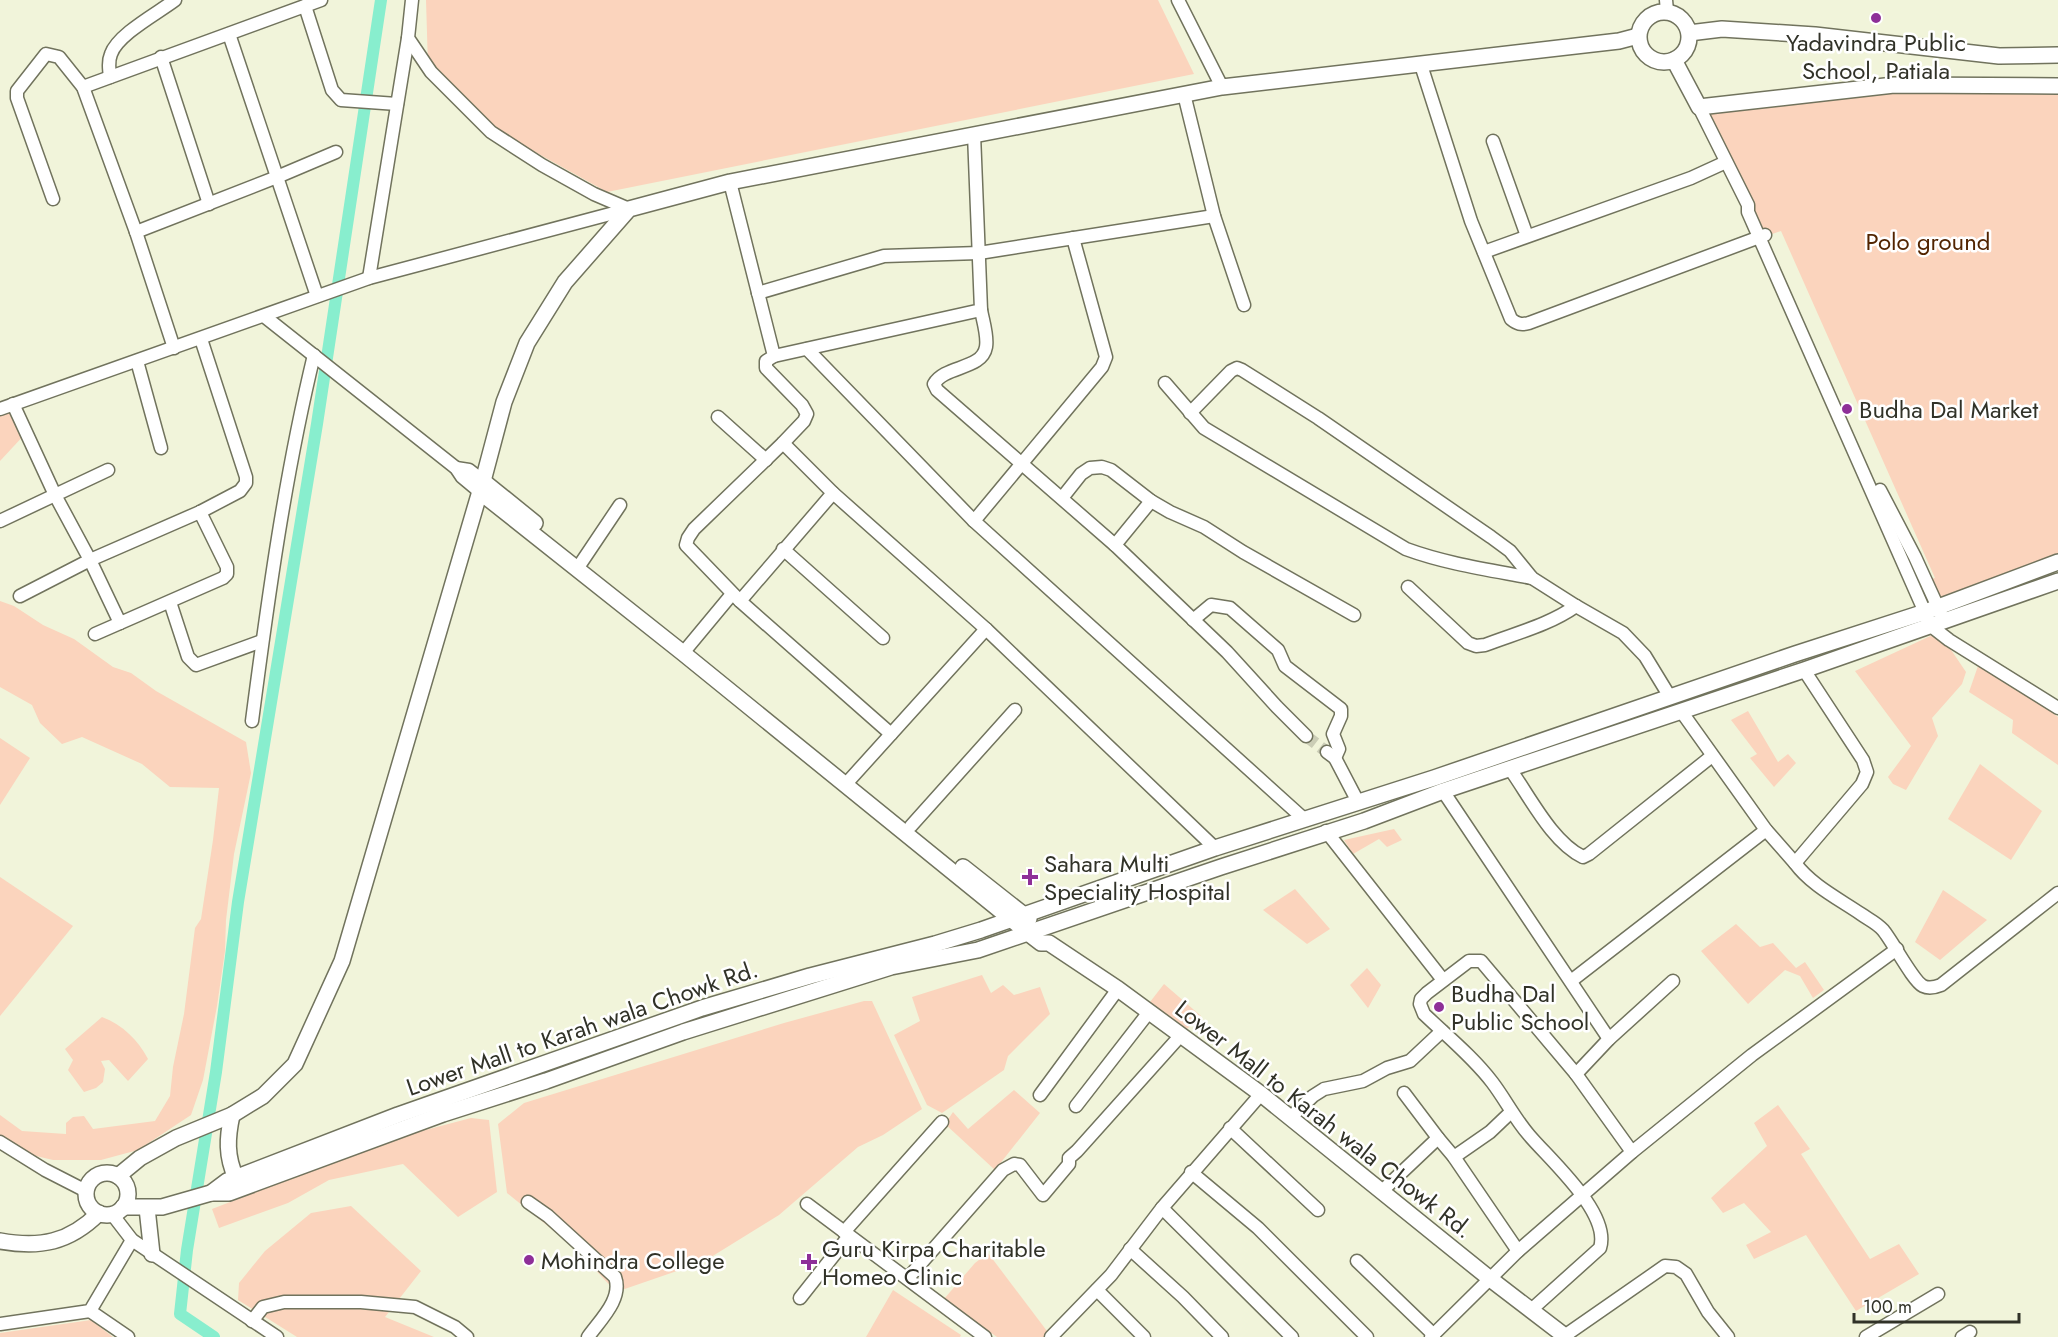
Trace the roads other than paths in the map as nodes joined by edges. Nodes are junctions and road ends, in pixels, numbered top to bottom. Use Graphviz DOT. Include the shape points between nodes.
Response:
graph roads {
  1 [pos="176,0"];
  2 [pos="321,0"];
  3 [pos="412,0"];
  4 [pos="1178,0"];
  5 [pos="305,6"];
  6 [pos="1667,6"];
  7 [pos="1689,33"];
  8 [pos="229,34"];
  9 [pos="1638,36"];
  10 [pos="408,38"];
  11 [pos="2058,55"];
  12 [pos="161,57"];
  13 [pos="1674,60"];
  14 [pos="1421,65"];
  15 [pos="110,77"];
  16 [pos="2058,86"];
  17 [pos="83,87"];
  18 [pos="1222,87"];
  19 [pos="1184,94"];
  20 [pos="397,104"];
  21 [pos="1699,107"];
  22 [pos="974,134"];
  23 [pos="1493,141"];
  24 [pos="336,152"];
  25 [pos="1726,162"];
  26 [pos="278,177"];
  27 [pos="730,182"];
  28 [pos="53,199"];
  29 [pos="209,204"];
  30 [pos="629,208"];
  31 [pos="1214,216"];
  32 [pos="136,232"];
  33 [pos="1527,236"];
  34 [pos="1763,236"];
  35 [pos="1073,238"];
  36 [pos="1484,252"];
  37 [pos="979,253"];
  38 [pos="369,278"];
  39 [pos="758,293"];
  40 [pos="317,296"];
  41 [pos="1244,305"];
  42 [pos="981,310"];
  43 [pos="264,316"];
  44 [pos="201,339"];
  45 [pos="174,348"];
  46 [pos="807,349"];
  47 [pos="314,355"];
  48 [pos="774,356"];
  49 [pos="137,361"];
  50 [pos="1165,383"];
  51 [pos="13,404"];
  52 [pos="0,409"];
  53 [pos="1190,413"];
  54 [pos="718,417"];
  55 [pos="783,443"];
  56 [pos="161,448"];
  57 [pos="766,460"];
  58 [pos="1022,463"];
  59 [pos="108,470"];
  60 [pos="481,487"];
  61 [pos="833,493"];
  62 [pos="55,495"];
  63 [pos="1062,498"];
  64 [pos="1150,501"];
  65 [pos="620,505"];
  66 [pos="200,512"];
  67 [pos="0,521"];
  68 [pos="974,521"];
  69 [pos="1115,545"];
  70 [pos="783,549"];
  71 [pos="90,560"];
  72 [pos="2058,562"];
  73 [pos="580,565"];
  74 [pos="1532,578"];
  75 [pos="2058,580"];
  76 [pos="1408,587"];
  77 [pos="20,596"];
  78 [pos="736,598"];
  79 [pos="170,602"];
  80 [pos="1576,606"];
  81 [pos="1354,615"];
  82 [pos="1934,616"];
  83 [pos="1193,620"];
  84 [pos="120,624"];
  85 [pos="986,629"];
  86 [pos="95,634"];
  87 [pos="883,638"];
  88 [pos="262,641"];
  89 [pos="686,650"];
  90 [pos="1804,670"];
  91 [pos="1670,697"];
  92 [pos="2058,708"];
  93 [pos="1015,710"];
  94 [pos="1680,712"];
  95 [pos="252,721"];
  96 [pos="891,734"];
  97 [pos="1306,736"];
  98 [pos="1712,756"];
  99 [pos="1510,769"];
  100 [pos="848,782"];
  101 [pos="1443,791"];
  102 [pos="1358,802"];
  103 [pos="1304,819"];
  104 [pos="911,826"];
  105 [pos="1272,830"];
  106 [pos="1766,830"];
  107 [pos="1326,831"];
  108 [pos="1279,847"];
  109 [pos="1215,848"];
  110 [pos="1795,863"];
  111 [pos="2058,893"];
  112 [pos="1018,917"];
  113 [pos="1034,931"];
  114 [pos="1897,949"];
  115 [pos="1443,980"];
  116 [pos="1571,981"];
  117 [pos="1673,981"];
  118 [pos="1118,989"];
  119 [pos="742,1004"];
  120 [pos="1149,1012"];
  121 [pos="1442,1031"];
  122 [pos="1181,1035"];
  123 [pos="1609,1039"];
  124 [pos="1576,1074"];
  125 [pos="1404,1093"];
  126 [pos="1261,1094"];
  127 [pos="1040,1095"];
  128 [pos="1076,1106"];
  129 [pos="1511,1112"];
  130 [pos="227,1117"];
  131 [pos="1290,1118"];
  132 [pos="942,1122"];
  133 [pos="1230,1128"];
  134 [pos="1438,1138"];
  135 [pos="0,1142"];
  136 [pos="1632,1152"];
  137 [pos="1454,1156"];
  138 [pos="1191,1172"];
  139 [pos="118,1176"];
  140 [pos="236,1178"];
  141 [pos="86,1191"];
  142 [pos="1382,1191"];
  143 [pos="209,1194"];
  144 [pos="1583,1195"];
  145 [pos="528,1202"];
  146 [pos="807,1204"];
  147 [pos="147,1208"];
  148 [pos="1162,1208"];
  149 [pos="1318,1210"];
  150 [pos="111,1211"];
  151 [pos="847,1234"];
  152 [pos="132,1240"];
  153 [pos="0,1241"];
  154 [pos="1130,1249"];
  155 [pos="1518,1251"];
  156 [pos="152,1254"];
  157 [pos="1357,1261"];
  158 [pos="908,1278"];
  159 [pos="1489,1278"];
  160 [pos="1097,1290"];
  161 [pos="1938,1293"];
  162 [pos="801,1298"];
  163 [pos="1531,1310"];
  164 [pos="90,1311"];
  165 [pos="252,1321"];
  166 [pos="0,1324"];
  167 [pos="1433,1336"];
  168 [pos="128,1337"];
  169 [pos="277,1337"];
  170 [pos="467,1337"];
  171 [pos="588,1337"];
  172 [pos="985,1337"];
  173 [pos="1051,1337"];
  174 [pos="1144,1337"];
  175 [pos="1222,1337"];
  176 [pos="1292,1337"];
  177 [pos="1367,1337"];
  178 [pos="1565,1337"];
  179 [pos="1728,1337"];
  180 [pos="1866,1337"];
  1 -- 15 [label="street" via="114,46"];
  2 -- 5 [label="street"];
  3 -- 10 [label="street"];
  4 -- 18 [label="street"];
  5 -- 8 [label="street"];
  5 -- 20 [label="street" via="332,90 341,100"];
  6 -- 7 [label="main road" via="1682,18"];
  6 -- 9 [label="main road" via="1644,20"];
  7 -- 11 [label="main road" via="1722,29 1998,56"];
  7 -- 13 [label="main road" via="1686,49"];
  8 -- 12 [label="street"];
  8 -- 26 [label="street"];
  9 -- 13 [label="main road" via="1650,58"];
  9 -- 14 [label="main road"];
  10 -- 20 [label="street"];
  10 -- 30 [label="street" via="431,72 491,132 594,194"];
  12 -- 15 [label="street"];
  12 -- 29 [label="street"];
  13 -- 21 [label="main road"];
  14 -- 18 [label="main road"];
  14 -- 36 [label="street"];
  15 -- 17 [label="street"];
  16 -- 21 [label="main road" via="1893,85"];
  17 -- 28 [label="street" via="59,57 46,54 17,91 16,98"];
  17 -- 32 [label="street"];
  18 -- 19 [label="main road"];
  19 -- 22 [label="main road"];
  19 -- 31 [label="street"];
  20 -- 38 [label="street"];
  21 -- 25 [label="street"];
  22 -- 27 [label="main road"];
  22 -- 37 [label="street"];
  23 -- 33 [label="street"];
  24 -- 26 [label="street"];
  25 -- 33 [label="street"];
  25 -- 34 [label="street"];
  26 -- 29 [label="street"];
  26 -- 40 [label="street"];
  27 -- 30 [label="main road"];
  27 -- 39 [label="street"];
  29 -- 32 [label="street"];
  30 -- 38 [label="street"];
  30 -- 60 [label="main road" via="565,282 527,343 504,402"];
  31 -- 35 [label="street"];
  31 -- 41 [label="street"];
  32 -- 45 [label="street"];
  33 -- 36 [label="street"];
  34 -- 36 [label="street" via="1521,325 1511,319"];
  34 -- 82 [label="street"];
  35 -- 37 [label="street"];
  35 -- 58 [label="street" via="1106,357 1102,367"];
  37 -- 39 [label="street" via="884,256"];
  37 -- 42 [label="street"];
  38 -- 40 [label="street"];
  39 -- 48 [label="street"];
  40 -- 43 [label="street"];
  42 -- 46 [label="street"];
  42 -- 58 [label="street" via="987,345 983,355 938,378 934,384"];
  43 -- 44 [label="street"];
  43 -- 47 [label="street"];
  44 -- 45 [label="street"];
  44 -- 66 [label="street" via="246,483 240,491"];
  45 -- 49 [label="street"];
  46 -- 48 [label="street"];
  46 -- 68 [label="street"];
  47 -- 60 [label="street" via="456,468 462,477"];
  47 -- 88 [label="street" via="297,427"];
  48 -- 55 [label="street" via="766,361 766,368 807,414"];
  49 -- 51 [label="street"];
  49 -- 56 [label="street"];
  50 -- 53 [label="street"];
  51 -- 52 [label="street"];
  51 -- 62 [label="street"];
  53 -- 74 [label="street" via="1204,428 1229,444 1406,549 1470,567"];
  53 -- 74 [label="street" via="1231,371 1242,370 1491,537 1510,551"];
  54 -- 57 [label="street"];
  55 -- 57 [label="street"];
  55 -- 61 [label="street"];
  57 -- 78 [label="street" via="694,529 686,545"];
  58 -- 63 [label="street"];
  58 -- 68 [label="street"];
  59 -- 62 [label="street"];
  60 -- 73 [label="main road"];
  60 -- 130 [label="main road" via="342,961 295,1064 263,1096"];
  61 -- 70 [label="street"];
  61 -- 85 [label="street"];
  62 -- 67 [label="street"];
  62 -- 71 [label="street"];
  63 -- 64 [label="street" via="1081,474 1102,467"];
  63 -- 69 [label="street"];
  64 -- 69 [label="street"];
  64 -- 81 [label="street" via="1204,527"];
  65 -- 73 [label="street"];
  66 -- 71 [label="street"];
  66 -- 79 [label="street" via="227,574"];
  68 -- 103 [label="street"];
  69 -- 83 [label="street"];
  70 -- 78 [label="street"];
  70 -- 87 [label="street"];
  71 -- 77 [label="street"];
  71 -- 84 [label="street"];
  72 -- 82 [label="main road"];
  73 -- 89 [label="main road"];
  74 -- 80 [label="street"];
  75 -- 82 [label="main road"];
  76 -- 80 [label="street" via="1476,646 1562,616"];
  78 -- 89 [label="street"];
  78 -- 96 [label="street"];
  79 -- 84 [label="street"];
  79 -- 88 [label="street" via="188,657 196,664"];
  80 -- 91 [label="street" via="1623,633 1637,646"];
  82 -- 90 [label="main road"];
  82 -- 91 [label="main road"];
  82 -- 92 [label="street" via="1949,640"];
  83 -- 97 [label="street"];
  83 -- 102 [label="street" via="1210,605 1230,608 1278,650 1285,666 1341,709 1333,734 1339,749 1331,755"];
  84 -- 86 [label="street"];
  85 -- 96 [label="street"];
  85 -- 109 [label="street"];
  88 -- 95 [label="street"];
  89 -- 100 [label="main road"];
  90 -- 94 [label="main road"];
  90 -- 110 [label="street" via="1867,772 1862,784"];
  91 -- 102 [label="main road"];
  93 -- 104 [label="street"];
  94 -- 98 [label="street"];
  94 -- 99 [label="main road"];
  96 -- 100 [label="street"];
  98 -- 99 [label="street" via="1582,857 1555,834"];
  98 -- 106 [label="street"];
  99 -- 101 [label="main road"];
  100 -- 104 [label="main road"];
  100 -- 112 [label="main road"];
  101 -- 107 [label="main road"];
  101 -- 116 [label="street"];
  102 -- 103 [label="main road"];
  103 -- 105 [label="main road"];
  104 -- 112 [label="main road"];
  105 -- 108 [label="main road"];
  105 -- 109 [label="main road"];
  106 -- 110 [label="street"];
  106 -- 116 [label="street"];
  107 -- 108 [label="main road"];
  107 -- 115 [label="street"];
  108 -- 113 [label="main road"];
  109 -- 112 [label="main road"];
  110 -- 114 [label="street" via="1880,927"];
  111 -- 114 [label="street" via="1934,988 1923,986"];
  112 -- 113 [label="main road, Lower Mall to Karah wala Chowk Rd."];
  112 -- 119 [label="main road, Lower Mall to Karah wala Chowk Rd." via="935,944 810,976"];
  113 -- 118 [label="main road, Lower Mall to Karah wala Chowk Rd." via="1041,943 1049,943"];
  113 -- 119 [label="main road" via="978,950"];
  114 -- 136 [label="street" via="1752,1055"];
  115 -- 121 [label="street" via="1420,1004 1424,1014"];
  115 -- 124 [label="street" via="1469,961 1481,962"];
  116 -- 123 [label="street"];
  117 -- 123 [label="street"];
  118 -- 120 [label="main road, Lower Mall to Karah wala Chowk Rd."];
  118 -- 127 [label="street"];
  119 -- 140 [label="main road, Lower Mall to Karah wala Chowk Rd." via="702,1008 409,1111"];
  119 -- 143 [label="main road" via="546,1081 443,1114 229,1193"];
  120 -- 122 [label="main road, Lower Mall to Karah wala Chowk Rd."];
  120 -- 128 [label="street"];
  121 -- 129 [label="street" via="1492,1082"];
  121 -- 131 [label="street" via="1404,1064 1363,1081 1324,1089"];
  122 -- 126 [label="main road, Lower Mall to Karah wala Chowk Rd."];
  122 -- 158 [label="street" via="1069,1158 1070,1164 1043,1195 1020,1166 1009,1165"];
  123 -- 124 [label="street"];
  124 -- 136 [label="street"];
  125 -- 134 [label="street"];
  126 -- 131 [label="main road, Lower Mall to Karah wala Chowk Rd."];
  126 -- 133 [label="street"];
  129 -- 137 [label="street"];
  129 -- 144 [label="street"];
  130 -- 139 [label="main road" via="176,1138"];
  130 -- 140 [label="main road" via="229,1163"];
  131 -- 142 [label="main road, Lower Mall to Karah wala Chowk Rd."];
  132 -- 151 [label="street"];
  133 -- 138 [label="street"];
  133 -- 149 [label="street"];
  134 -- 137 [label="street"];
  134 -- 142 [label="street"];
  135 -- 141 [label="street"];
  136 -- 144 [label="street"];
  137 -- 155 [label="street"];
  138 -- 148 [label="street"];
  138 -- 177 [label="street" via="1258,1228"];
  139 -- 141 [label="main road" via="98,1175"];
  139 -- 150 [label="main road" via="127,1187 127,1201"];
  140 -- 143 [label="main road, Lower Mall to Karah wala Chowk Rd."];
  141 -- 150 [label="main road" via="88,1204"];
  142 -- 159 [label="main road, Lower Mall to Karah wala Chowk Rd."];
  143 -- 147 [label="main road, Lower Mall to Karah wala Chowk Rd."];
  144 -- 155 [label="street"];
  144 -- 163 [label="street" via="1600,1226 1600,1248"];
  145 -- 171 [label="street" via="615,1277 617,1295"];
  146 -- 151 [label="street"];
  147 -- 150 [label="main road, Lower Mall to Karah wala Chowk Rd."];
  147 -- 156 [label="main road"];
  148 -- 154 [label="street"];
  148 -- 176 [label="street"];
  150 -- 152 [label="street"];
  150 -- 153 [label="main road" via="51,1241 21,1245"];
  151 -- 158 [label="street"];
  151 -- 162 [label="street"];
  152 -- 156 [label="street"];
  152 -- 164 [label="street"];
  154 -- 160 [label="street"];
  154 -- 175 [label="street"];
  155 -- 159 [label="street"];
  156 -- 165 [label="street"];
  157 -- 167 [label="street"];
  158 -- 172 [label="street"];
  159 -- 163 [label="main road, Lower Mall to Karah wala Chowk Rd."];
  159 -- 167 [label="street"];
  160 -- 173 [label="street"];
  160 -- 174 [label="street"];
  161 -- 180 [label="street"];
  163 -- 178 [label="main road, Lower Mall to Karah wala Chowk Rd."];
  164 -- 166 [label="street"];
  164 -- 168 [label="street"];
  165 -- 169 [label="street"];
  165 -- 170 [label="street" via="262,1307 284,1302 361,1302 415,1307"];
  178 -- 179 [label="street" via="1670,1265 1686,1274"];
}
